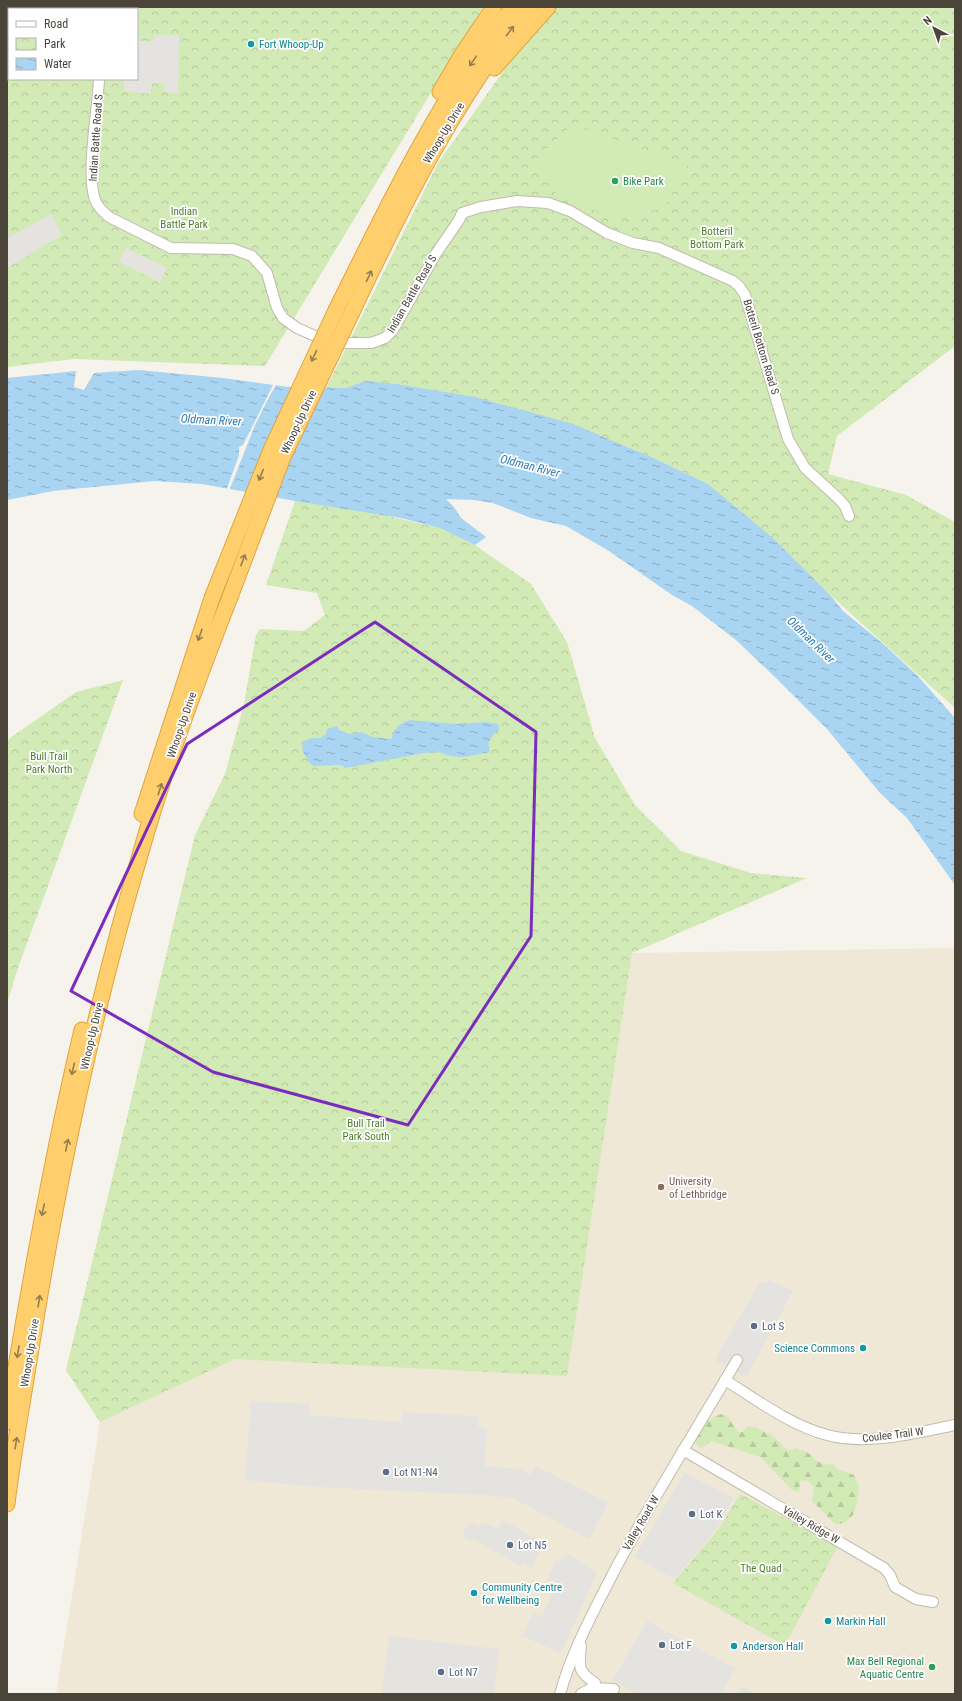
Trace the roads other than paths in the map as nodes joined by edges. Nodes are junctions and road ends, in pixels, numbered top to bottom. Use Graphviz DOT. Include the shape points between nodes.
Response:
graph roads {
  1 [pos="494,7"];
  2 [pos="513,7"];
  3 [pos="529,7"];
  4 [pos="548,7"];
  5 [pos="99,80"];
  6 [pos="456,111"];
  7 [pos="462,213"];
  8 [pos="337,308"];
  9 [pos="849,516"];
  10 [pos="737,1360"];
  11 [pos="725,1380"];
  12 [pos="7,1422"];
  13 [pos="955,1425"];
  14 [pos="683,1450"];
  15 [pos="8,1500"];
  16 [pos="7,1514"];
  17 [pos="933,1602"];
  18 [pos="581,1638"];
  19 [pos="595,1683"];
  20 [pos="614,1689"];
  21 [pos="560,1694"];
  22 [pos="581,1694"];
  1 -- 8 [label="highway" via="461,56 428,115 364,242"];
  2 -- 8 [label="highway, Whoop-Up Drive, one-way" via="443,106"];
  6 -- 3 [label="highway, Whoop-Up Drive, one-way"];
  4 -- 6 [label="highway"];
  5 -- 7 [label="street, Indian Battle Road S" via="91,180 95,200 102,211 171,248 233,249 252,256 266,273 277,308 283,318 304,332 327,340 357,343 371,343 388,336"];
  15 -- 6 [label="highway, Whoop-Up Drive, one-way, bridge" via="46,1251 62,1170 93,1029 142,846 197,682 283,457 384,243 416,180"];
  7 -- 9 [label="street, Botteril Bottom Road S" via="517,201 548,203 570,211 607,233 633,243 659,248 733,281 745,295 788,439 805,468 845,506"];
  8 -- 12 [label="highway, Whoop-Up Drive, one-way, bridge" via="271,450 212,598 133,841 65,1102 36,1248"];
  10 -- 11 [label="street, Valley Road W"];
  11 -- 13 [label="street, Coulee Trail W" via="799,1425 828,1436 874,1438"];
  11 -- 14 [label="street, Valley Road W"];
  14 -- 17 [label="street, Valley Ridge W" via="884,1568 895,1587 916,1599"];
  14 -- 18 [label="street, Valley Road W" via="614,1570"];
  15 -- 16 [label="highway, Whoop-Up Drive"];
  18 -- 19 [label="street" via="580,1671"];
  18 -- 21 [label="street, Valley Road W"];
  20 -- 22 [label="street" via="592,1688"];
}
